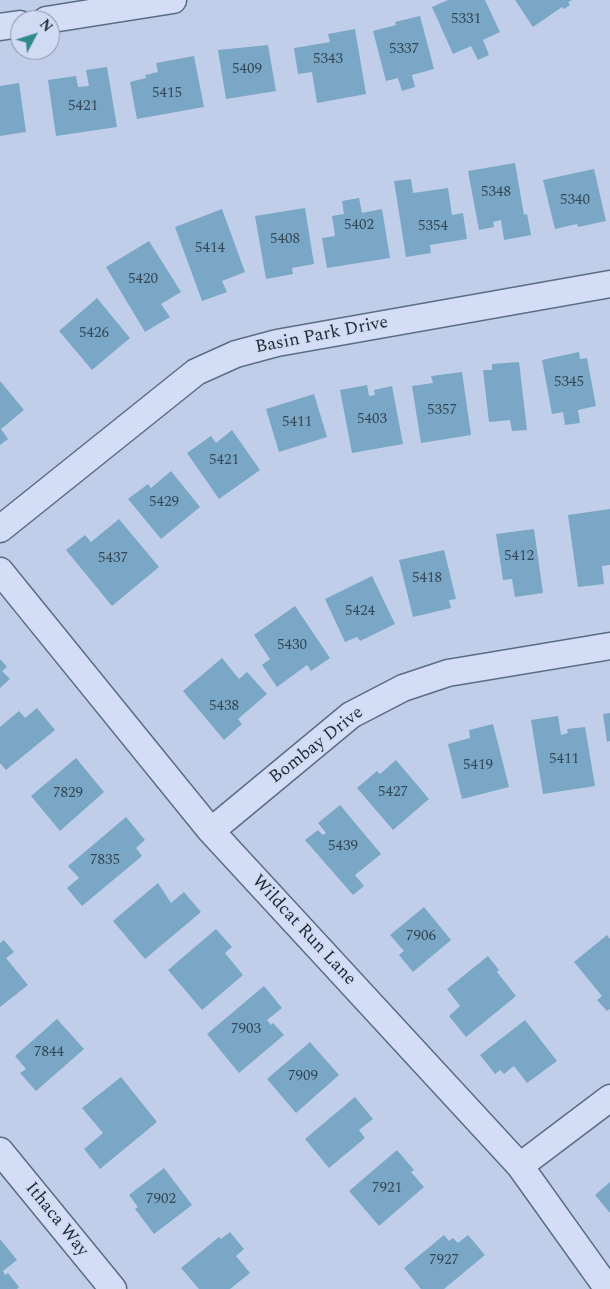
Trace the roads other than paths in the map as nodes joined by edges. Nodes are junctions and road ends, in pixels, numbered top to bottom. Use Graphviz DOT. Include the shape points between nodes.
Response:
graph roads {
  1 [pos="173,0"];
  2 [pos="60,18"];
  3 [pos="610,284"];
  4 [pos="0,529"];
  5 [pos="0,571"];
  6 [pos="610,646"];
  7 [pos="211,832"];
  8 [pos="610,1098"];
  9 [pos="0,1151"];
  10 [pos="520,1166"];
  11 [pos="113,1289"];
  12 [pos="608,1289"];
  1 -- 2 [label="street"];
  3 -- 4 [label="street, Basin Park Drive" via="277,342 236,354 196,372"];
  5 -- 7 [label="street, Wildcat Run Lane"];
  6 -- 7 [label="street, Bombay Drive" via="448,673 403,688 351,715"];
  7 -- 10 [label="street, Wildcat Run Lane"];
  8 -- 10 [label="street"];
  9 -- 11 [label="street, Ithaca Way"];
  10 -- 12 [label="street, Wildcat Run Lane"];
}
